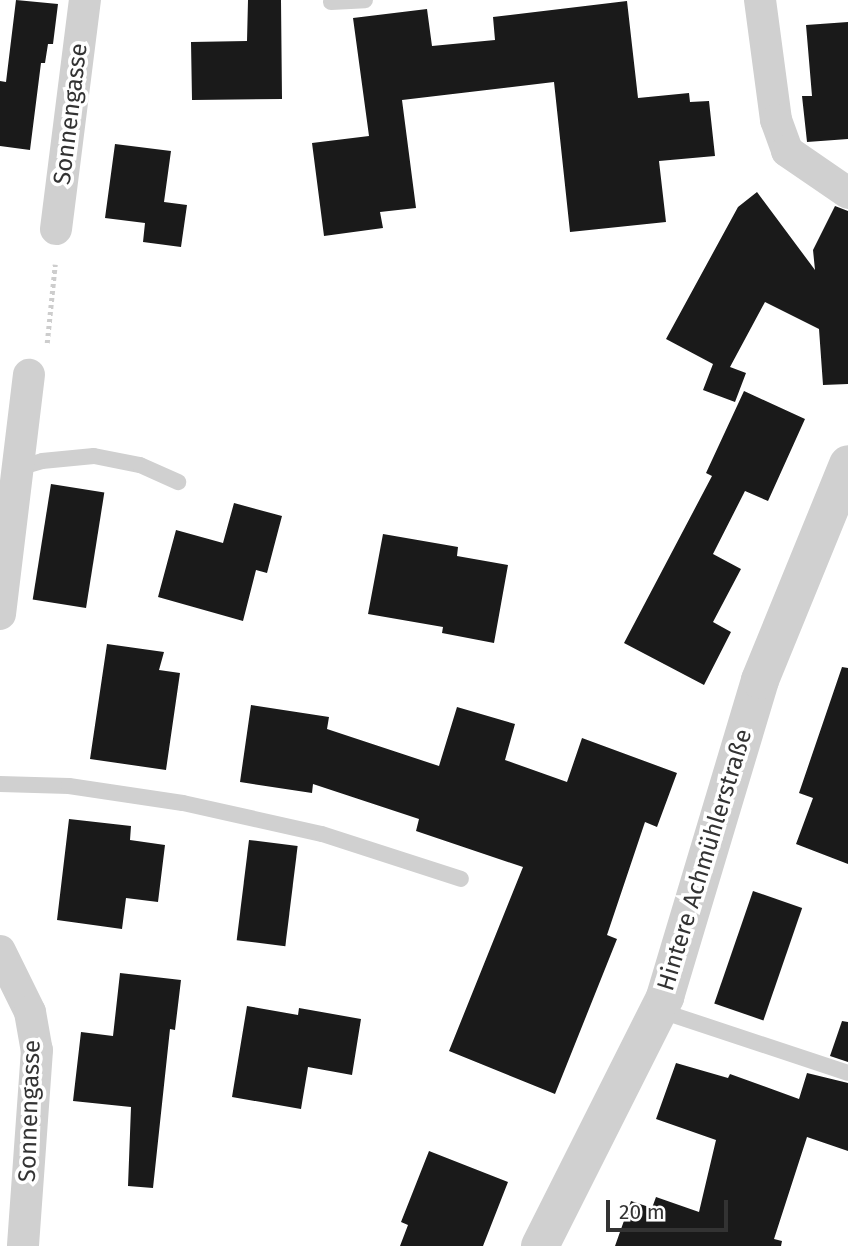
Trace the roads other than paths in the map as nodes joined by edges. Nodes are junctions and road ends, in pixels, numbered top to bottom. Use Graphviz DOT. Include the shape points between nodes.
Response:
graph roads {
  1 [pos="85,0"];
  2 [pos="365,0"];
  3 [pos="760,0"];
  4 [pos="331,2"];
  5 [pos="848,193"];
  6 [pos="56,229"];
  7 [pos="29,375"];
  8 [pos="848,464"];
  9 [pos="18,468"];
  10 [pos="178,482"];
  11 [pos="0,614"];
  12 [pos="0,785"];
  13 [pos="461,879"];
  14 [pos="0,951"];
  15 [pos="6,980"];
  16 [pos="658,1010"];
  17 [pos="848,1073"];
  18 [pos="23,1246"];
  19 [pos="540,1246"];
  1 -- 6 [label="street, Sonnengasse"];
  2 -- 4 [label="lane"];
  3 -- 5 [label="street" via="776,120 787,151"];
  7 -- 9 [label="street"];
  8 -- 16 [label="street, Hintere Achmühlerstraße" via="760,680"];
  9 -- 10 [label="lane" via="94,456 140,465"];
  9 -- 11 [label="street"];
  12 -- 13 [label="lane" via="69,786 183,803 322,834"];
  14 -- 15 [label="street, Sonnengasse"];
  15 -- 18 [label="street, Sonnengasse" via="30,1012 37,1050"];
  16 -- 17 [label="lane"];
  16 -- 19 [label="street, Hintere Achmühlerstraße"];
}
